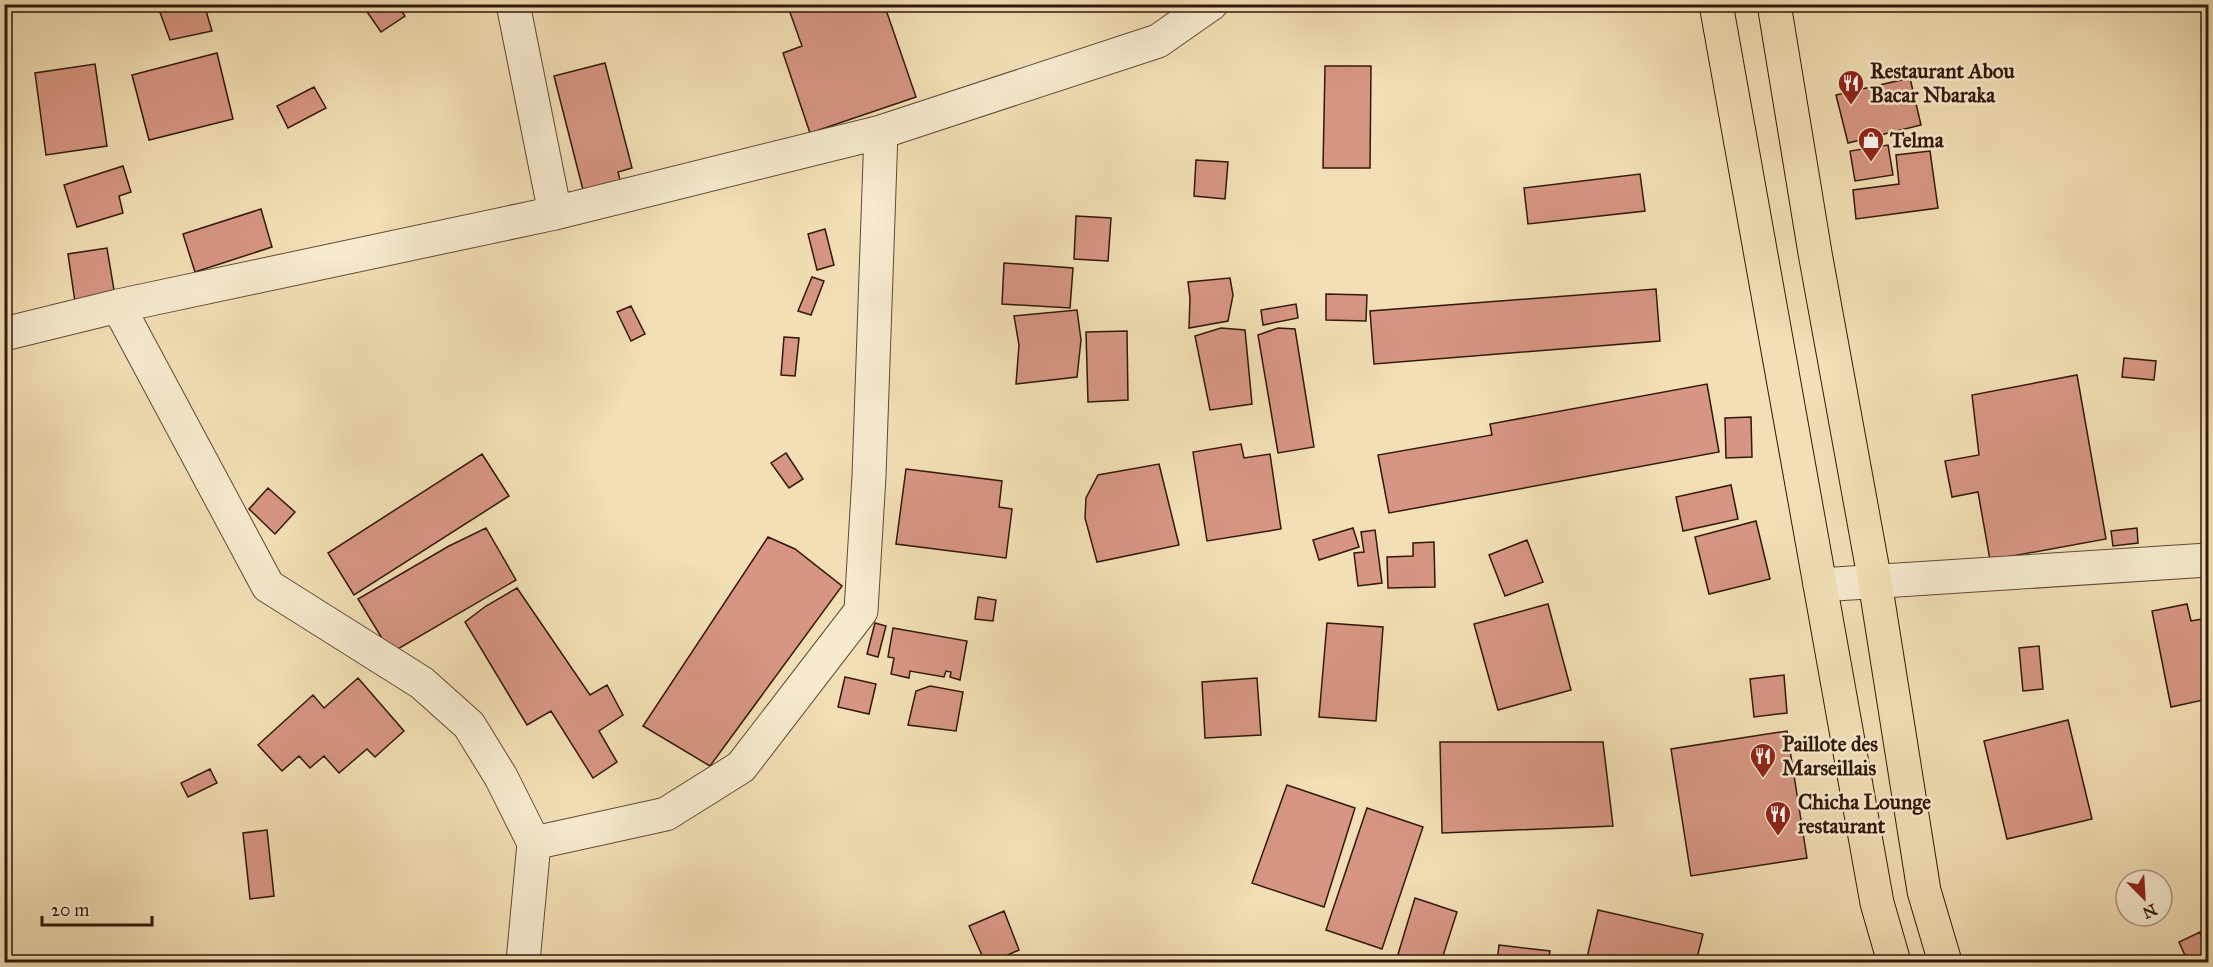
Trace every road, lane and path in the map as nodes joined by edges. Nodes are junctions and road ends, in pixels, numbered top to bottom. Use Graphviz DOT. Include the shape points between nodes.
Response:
graph roads {
  1 [pos="513,4"];
  2 [pos="1211,4"];
  3 [pos="1716,4"];
  4 [pos="1774,4"];
  5 [pos="881,132"];
  6 [pos="555,213"];
  7 [pos="118,306"];
  8 [pos="4,334"];
  9 [pos="2208,560"];
  10 [pos="1875,582"];
  11 [pos="1820,585"];
  12 [pos="534,843"];
  13 [pos="523,963"];
  14 [pos="1894,963"];
  15 [pos="1945,963"];
  1 -- 6 [label="street"];
  2 -- 5 [label="street" via="1158,41"];
  3 -- 11 [label="main road"];
  4 -- 10 [label="main road"];
  5 -- 6 [label="street"];
  5 -- 12 [label="street" via="861,611 741,767 666,814"];
  6 -- 7 [label="street"];
  7 -- 8 [label="street"];
  7 -- 12 [label="street" via="268,586 422,683 469,725"];
  9 -- 10 [label="street"];
  10 -- 11 [label="street"];
  10 -- 15 [label="main road" via="1924,891"];
  11 -- 14 [label="main road" via="1877,903"];
  12 -- 13 [label="street"];
}
